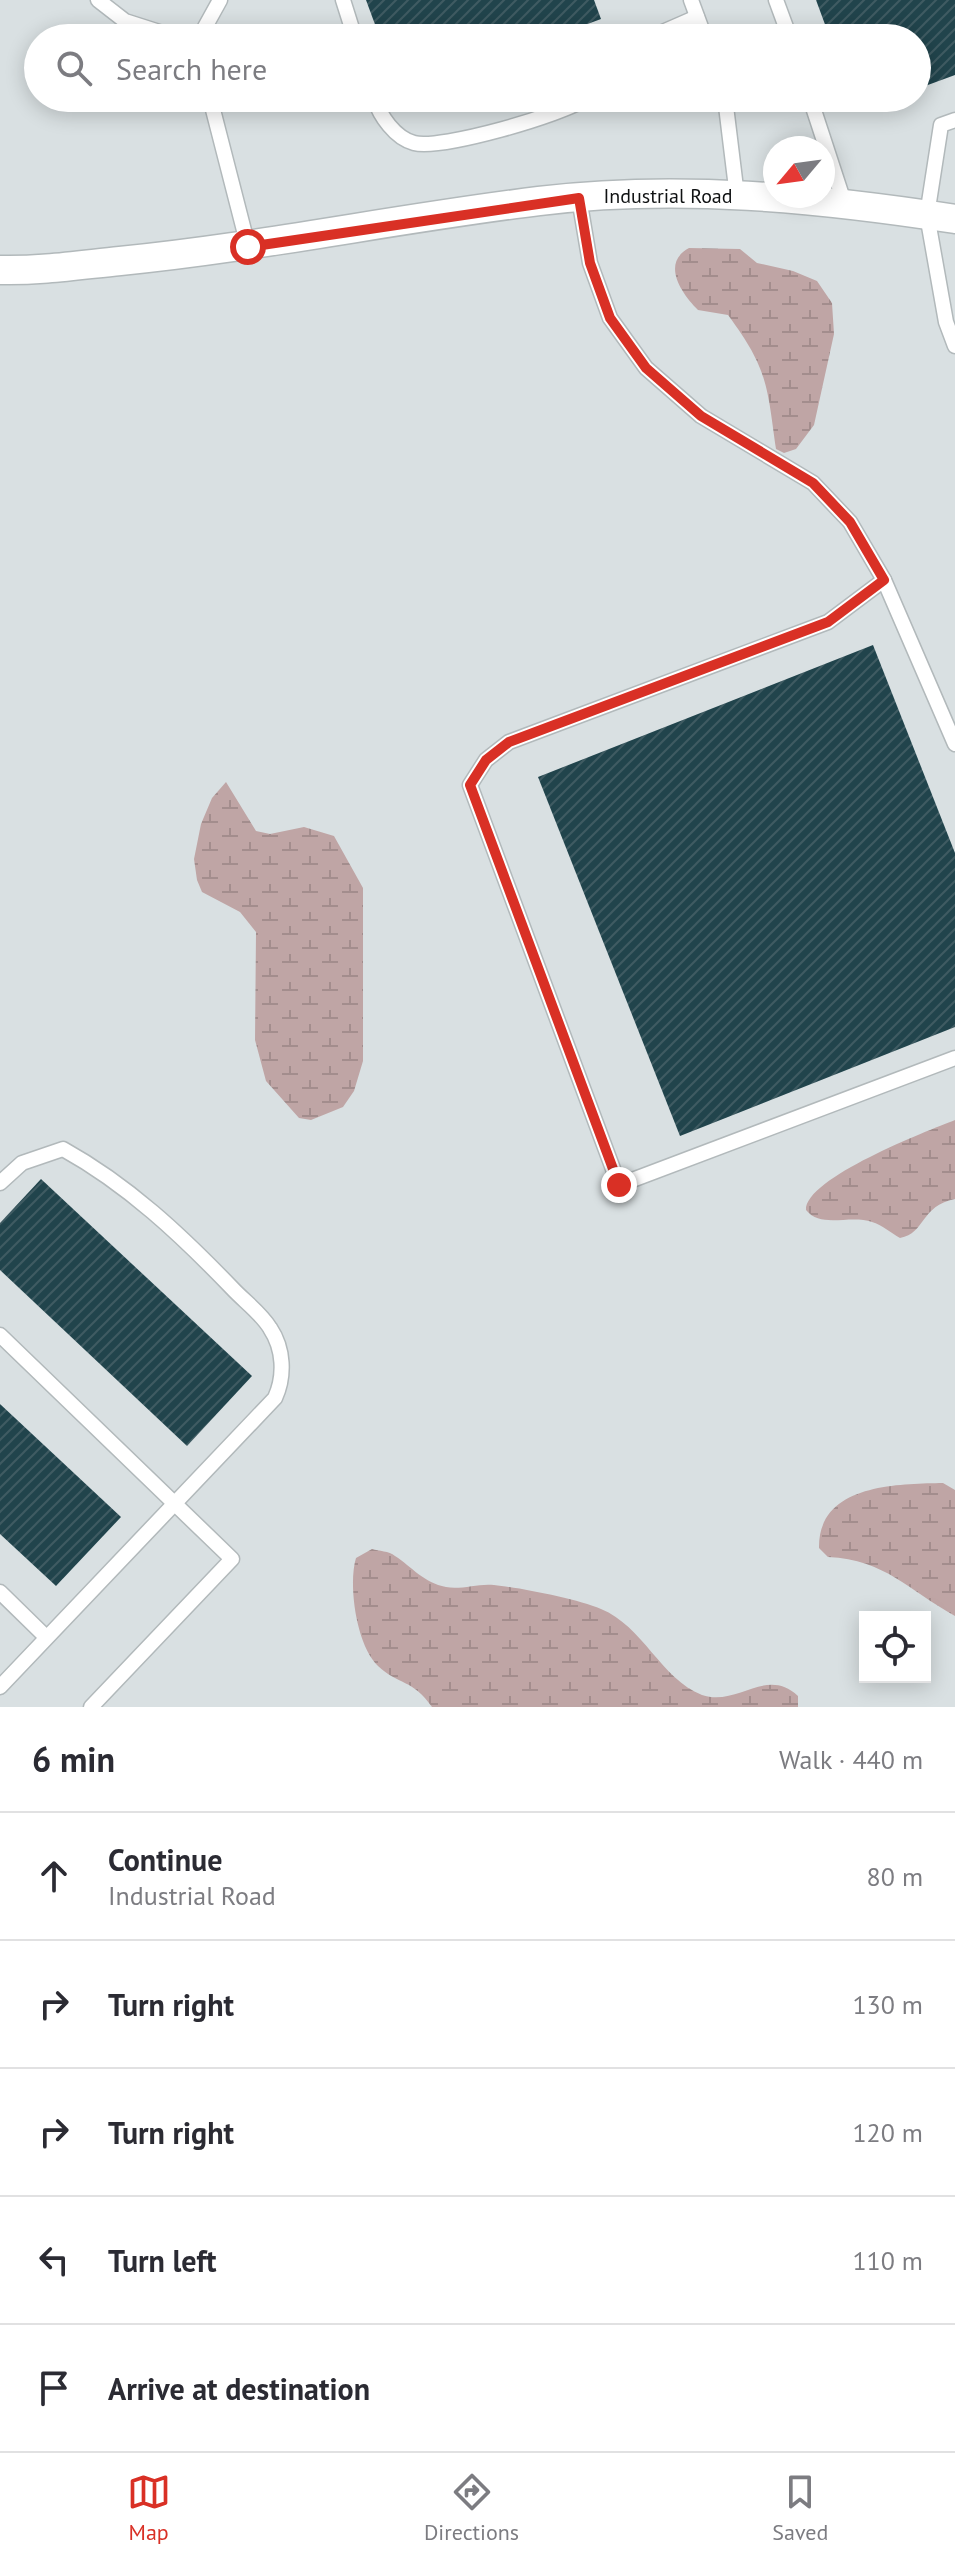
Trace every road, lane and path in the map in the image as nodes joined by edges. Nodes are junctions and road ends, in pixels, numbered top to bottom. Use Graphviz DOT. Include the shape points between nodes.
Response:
graph roads {
  1 [pos="98,0"];
  2 [pos="220,0"];
  3 [pos="343,0"];
  4 [pos="691,0"];
  5 [pos="776,0"];
  6 [pos="697,17"];
  7 [pos="134,24"];
  8 [pos="207,24"];
  9 [pos="351,24"];
  10 [pos="681,24"];
  11 [pos="700,24"];
  12 [pos="785,24"];
  13 [pos="214,112"];
  14 [pos="382,112"];
  15 [pos="559,112"];
  16 [pos="727,112"];
  17 [pos="815,112"];
  18 [pos="955,120"];
  19 [pos="737,196"];
  20 [pos="579,198"];
  21 [pos="845,205"];
  22 [pos="927,215"];
  23 [pos="955,219"];
  24 [pos="248,247"];
  25 [pos="0,270"];
  26 [pos="950,323"];
  27 [pos="955,346"];
  28 [pos="884,580"];
  29 [pos="955,744"];
  30 [pos="955,1058"];
  31 [pos="0,1183"];
  32 [pos="0,1335"];
  33 [pos="174,1500"];
  34 [pos="0,1592"];
  35 [pos="46,1637"];
  36 [pos="0,1687"];
  37 [pos="91,1707"];
  1 -- 7 [label="lane"];
  2 -- 8 [label="lane"];
  3 -- 9 [label="lane"];
  4 -- 6 [label="lane"];
  5 -- 12 [label="lane"];
  6 -- 10 [label="lane"];
  6 -- 11 [label="lane"];
  13 -- 24 [label="lane"];
  14 -- 15 [label="lane" via="392,130 412,143 433,145"];
  16 -- 19 [label="lane"];
  17 -- 21 [label="lane"];
  18 -- 22 [label="lane" via="941,125"];
  19 -- 20 [label="street, Industrial Road" via="693,192"];
  19 -- 21 [label="street, Industrial Road"];
  20 -- 24 [label="street, Industrial Road"];
  20 -- 28 [label="lane" via="590,263 610,318 646,368 701,416 813,483 850,522"];
  21 -- 22 [label="street, Industrial Road"];
  22 -- 23 [label="street, Industrial Road"];
  22 -- 26 [label="lane"];
  24 -- 25 [label="street, Industrial Road" via="38,271"];
  26 -- 27 [label="lane"];
  28 -- 29 [label="lane"];
  28 -- 30 [label="lane" via="828,622 509,742 486,760 470,785 619,1185"];
  31 -- 33 [label="lane" via="22,1163 63,1149 100,1169 181,1235 270,1328 281,1355 282,1380 275,1398"];
  32 -- 33 [label="lane"];
  33 -- 35 [label="lane"];
  33 -- 37 [label="lane" via="232,1559"];
  34 -- 35 [label="lane"];
  35 -- 36 [label="lane"];
}
